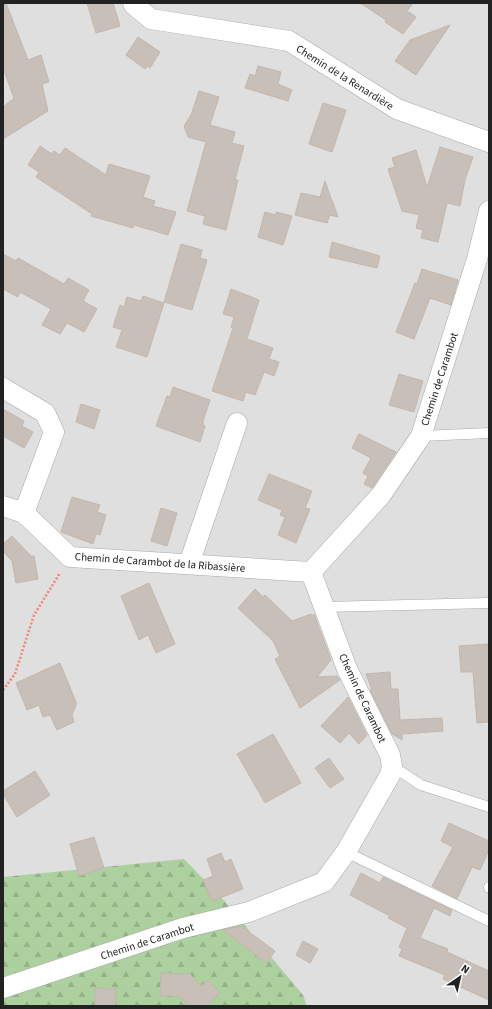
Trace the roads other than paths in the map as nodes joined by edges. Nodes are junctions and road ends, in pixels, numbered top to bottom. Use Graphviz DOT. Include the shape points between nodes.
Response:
graph roads {
  1 [pos="133,3"];
  2 [pos="489,142"];
  3 [pos="489,211"];
  4 [pos="3,388"];
  5 [pos="237,423"];
  6 [pos="489,433"];
  7 [pos="421,436"];
  8 [pos="3,506"];
  9 [pos="24,513"];
  10 [pos="189,564"];
  11 [pos="311,572"];
  12 [pos="489,603"];
  13 [pos="324,607"];
  14 [pos="392,766"];
  15 [pos="489,807"];
  16 [pos="346,852"];
  17 [pos="489,921"];
  18 [pos="3,988"];
  1 -- 2 [label="street, Chemin de la Renardière" via="151,19 289,41 397,109"];
  3 -- 7 [label="street, Chemin de Carambot" via="477,259"];
  4 -- 9 [label="street" via="44,413 54,432"];
  5 -- 10 [label="street"];
  6 -- 7 [label="lane"];
  7 -- 11 [label="street, Chemin de Carambot" via="382,495"];
  8 -- 9 [label="street, Chemin de Carambot de la Ribassière"];
  9 -- 10 [label="street, Chemin de Carambot de la Ribassière" via="70,557"];
  10 -- 11 [label="street, Chemin de Carambot de la Ribassière"];
  11 -- 13 [label="street, Chemin de Carambot"];
  12 -- 13 [label="lane"];
  13 -- 14 [label="street, Chemin de Carambot" via="347,669 390,755"];
  14 -- 15 [label="lane" via="421,785"];
  14 -- 16 [label="street, Chemin de Carambot" via="390,775"];
  16 -- 17 [label="lane"];
  16 -- 18 [label="street, Chemin de Carambot" via="324,882 249,912 183,928"];
}
